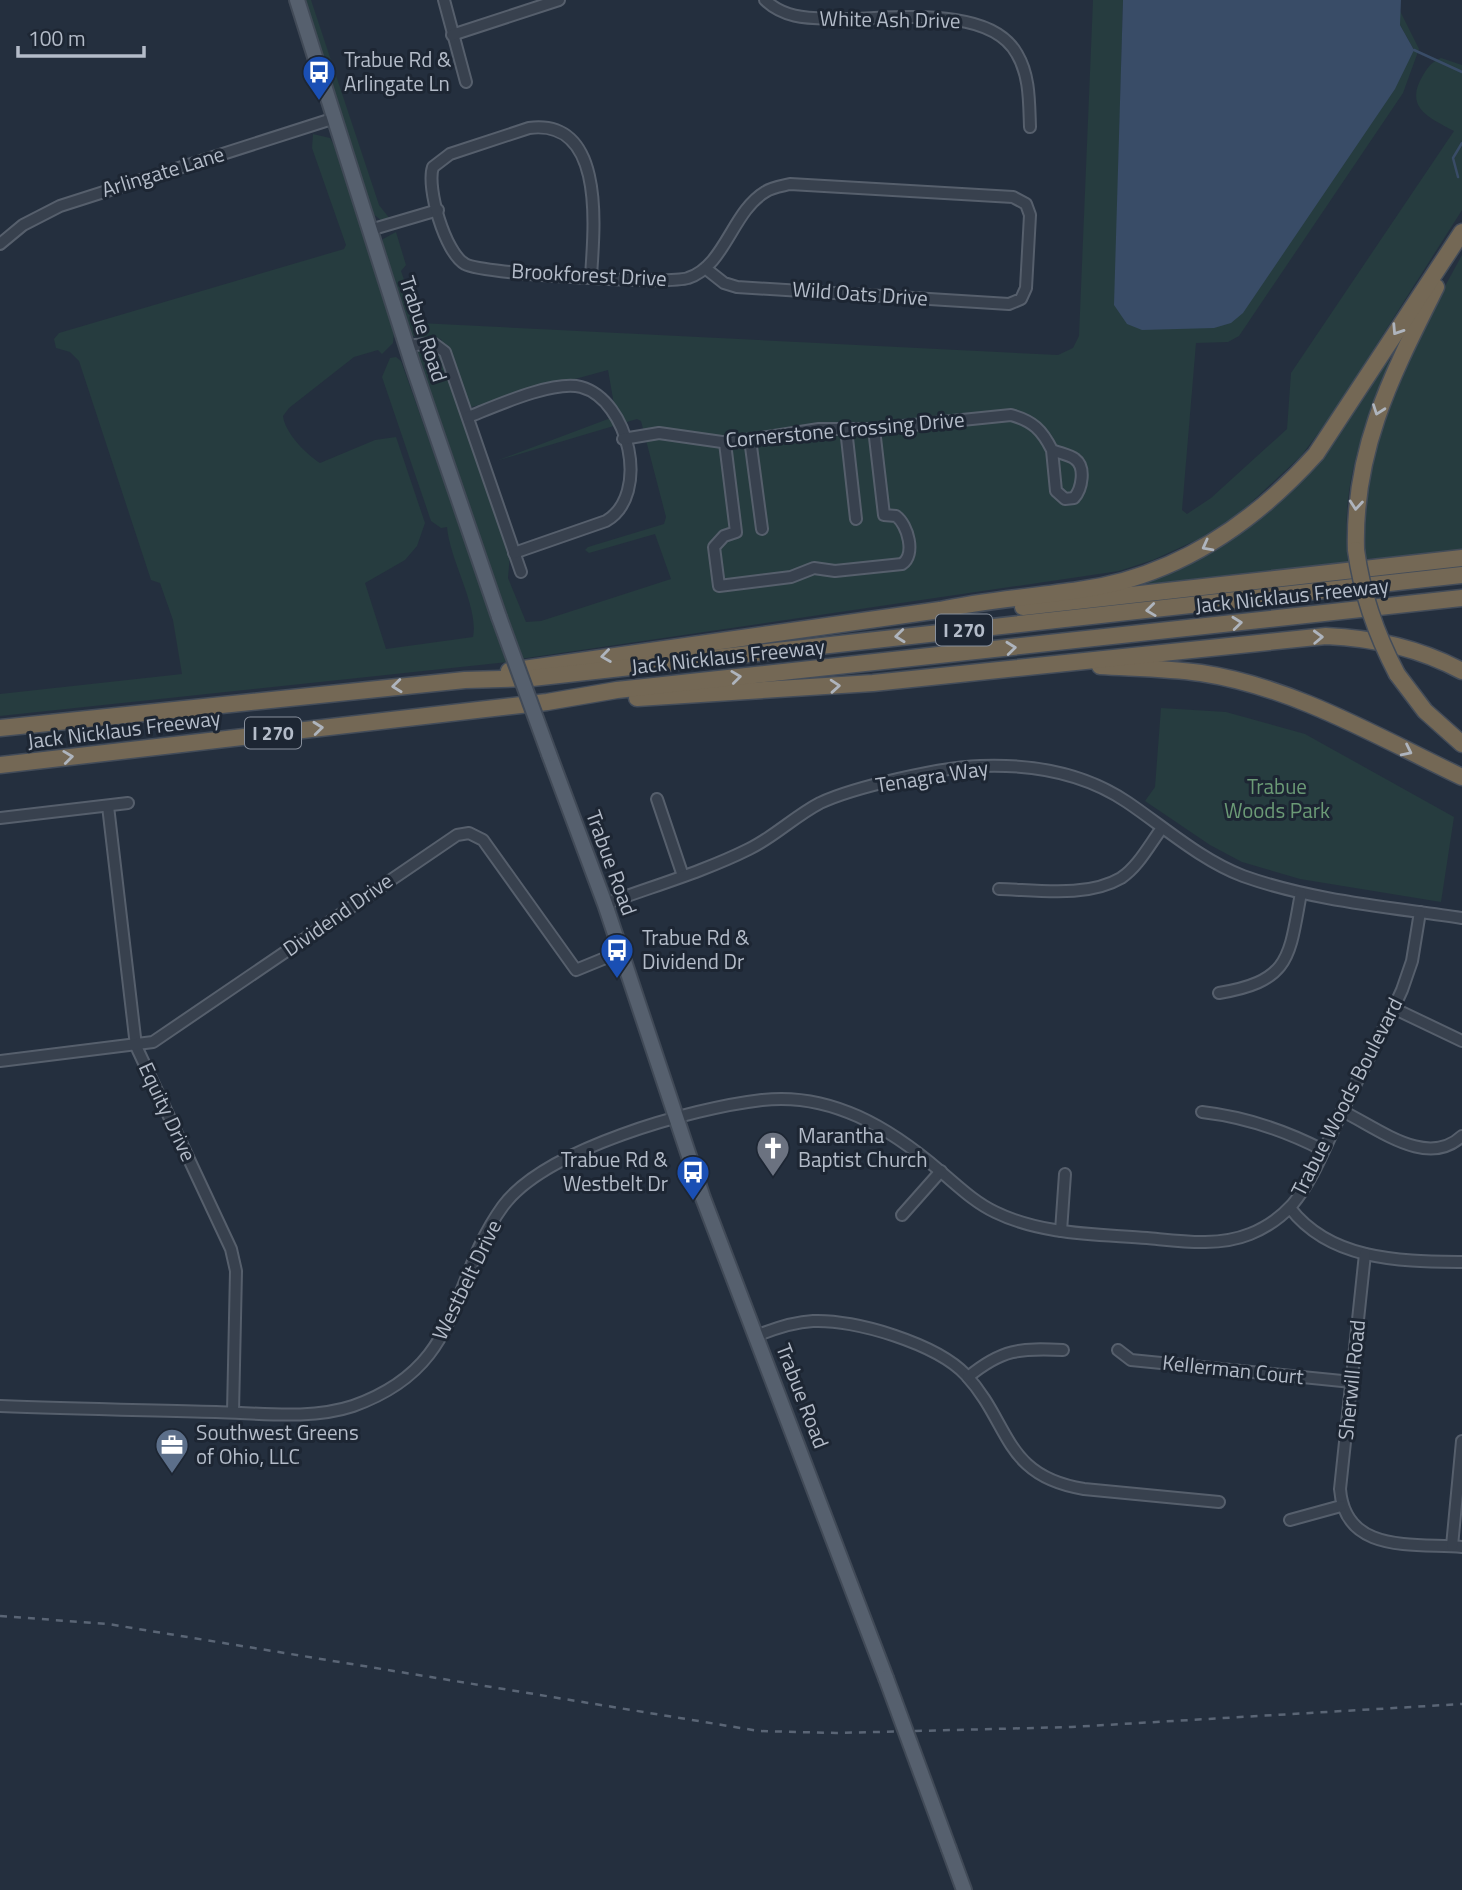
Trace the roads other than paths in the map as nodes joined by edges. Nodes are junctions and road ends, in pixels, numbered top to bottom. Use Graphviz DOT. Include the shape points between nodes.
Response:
graph roads {
  1 [pos="297,0"];
  2 [pos="444,0"];
  3 [pos="559,0"];
  4 [pos="765,0"];
  5 [pos="452,35"];
  6 [pos="466,82"];
  7 [pos="335,118"];
  8 [pos="1030,127"];
  9 [pos="438,210"];
  10 [pos="370,230"];
  11 [pos="1462,232"];
  12 [pos="1462,239"];
  13 [pos="0,244"];
  14 [pos="705,268"];
  15 [pos="591,276"];
  16 [pos="407,346"];
  17 [pos="468,416"];
  18 [pos="846,429"];
  19 [pos="874,429"];
  20 [pos="623,439"];
  21 [pos="750,439"];
  22 [pos="725,443"];
  23 [pos="1052,450"];
  24 [pos="856,519"];
  25 [pos="762,529"];
  26 [pos="514,553"];
  27 [pos="1462,558"];
  28 [pos="521,572"];
  29 [pos="1462,575"];
  30 [pos="1462,597"];
  31 [pos="940,610"];
  32 [pos="1055,663"];
  33 [pos="1462,671"];
  34 [pos="465,680"];
  35 [pos="547,702"];
  36 [pos="0,729"];
  37 [pos="1462,744"];
  38 [pos="0,765"];
  39 [pos="1462,777"];
  40 [pos="657,799"];
  41 [pos="128,803"];
  42 [pos="108,806"];
  43 [pos="0,818"];
  44 [pos="1162,828"];
  45 [pos="683,876"];
  46 [pos="999,889"];
  47 [pos="1301,893"];
  48 [pos="605,904"];
  49 [pos="1420,912"];
  50 [pos="1462,918"];
  51 [pos="620,952"];
  52 [pos="1219,993"];
  53 [pos="1393,1009"];
  54 [pos="1462,1041"];
  55 [pos="136,1045"];
  56 [pos="0,1061"];
  57 [pos="1342,1111"];
  58 [pos="1202,1112"];
  59 [pos="675,1120"];
  60 [pos="1462,1136"];
  61 [pos="1323,1150"];
  62 [pos="941,1171"];
  63 [pos="1065,1174"];
  64 [pos="1290,1208"];
  65 [pos="902,1215"];
  66 [pos="1061,1231"];
  67 [pos="1365,1254"];
  68 [pos="1462,1262"];
  69 [pos="755,1336"];
  70 [pos="1063,1350"];
  71 [pos="1118,1350"];
  72 [pos="968,1377"];
  73 [pos="1352,1382"];
  74 [pos="0,1406"];
  75 [pos="233,1412"];
  76 [pos="1462,1441"];
  77 [pos="1219,1502"];
  78 [pos="1341,1506"];
  79 [pos="1290,1520"];
  80 [pos="1457,1547"];
  81 [pos="964,1890"];
  1 -- 7 [label="main road, Trabue Road"];
  2 -- 5 [label="street"];
  3 -- 5 [label="street"];
  4 -- 8 [label="street, White Ash Drive" via="777,10 801,18 944,19 989,27 1012,45 1023,65"];
  5 -- 6 [label="street"];
  7 -- 10 [label="main road, Trabue Road"];
  7 -- 13 [label="street, Arlingate Lane" via="60,206 23,225"];
  9 -- 10 [label="street"];
  9 -- 15 [label="street, Brookforest Drive" via="451,250 467,266"];
  9 -- 15 [label="street" via="430,181 433,167 443,157 528,128 555,130 573,145 593,190"];
  10 -- 16 [label="main road, Trabue Road"];
  11 -- 31 [label="highway, one-way" via="1316,454 1249,520 1189,556 1127,579"];
  12 -- 37 [label="highway, one-way, bridge" via="1377,412 1358,484 1356,550 1372,621 1398,674 1425,711"];
  14 -- 14 [label="street, Wild Oats Drive" via="747,206 766,190 790,184 1013,197 1026,204 1030,215 1027,275 1021,299 1009,304 737,287 723,283"];
  14 -- 15 [label="street, Brookforest Drive" via="689,278 670,281"];
  16 -- 17 [label="street" via="424,342 442,348"];
  16 -- 48 [label="main road, Trabue Road, bridge" via="499,617"];
  17 -- 20 [label="street" via="553,387 573,386 605,401"];
  17 -- 26 [label="street"];
  18 -- 19 [label="street, Cornerstone Crossing Drive"];
  18 -- 21 [label="street, Cornerstone Crossing Drive"];
  18 -- 24 [label="street"];
  19 -- 22 [label="street" via="884,515 896,516 905,526 907,561 835,571 814,568 790,577 719,586 714,547 724,536 736,533"];
  19 -- 23 [label="street, Cornerstone Crossing Drive" via="1012,415 1041,429"];
  20 -- 22 [label="street, Cornerstone Crossing Drive" via="659,433"];
  20 -- 26 [label="street" via="630,481 626,498 614,515"];
  21 -- 22 [label="street, Cornerstone Crossing Drive"];
  21 -- 25 [label="street"];
  26 -- 28 [label="street"];
  27 -- 31 [label="highway" via="1054,604"];
  29 -- 34 [label="highway, Jack Nicklaus Freeway / I 270, one-way" via="532,678"];
  35 -- 30 [label="highway, Jack Nicklaus Freeway / I 270, one-way" via="617,690"];
  31 -- 34 [label="highway, one-way" via="531,666"];
  32 -- 33 [label="highway, one-way" via="1326,636 1401,646"];
  35 -- 32 [label="highway, one-way" via="873,683"];
  32 -- 39 [label="highway, one-way" via="1202,673 1271,690 1308,703"];
  34 -- 36 [label="highway, Jack Nicklaus Freeway / I 270, one-way"];
  38 -- 35 [label="highway, Jack Nicklaus Freeway / I 270, one-way"];
  40 -- 45 [label="street"];
  41 -- 42 [label="street"];
  42 -- 43 [label="street"];
  42 -- 55 [label="street, Equity Drive"];
  44 -- 45 [label="street, Tenagra Way" via="1125,800 1078,779 1054,771 977,766 859,789 820,803 752,848"];
  44 -- 46 [label="street" via="1133,868 1104,886"];
  44 -- 47 [label="street, Tenagra Way" via="1241,875"];
  45 -- 48 [label="street, Tenagra Way"];
  47 -- 49 [label="street, Tenagra Way"];
  47 -- 52 [label="street" via="1290,950 1275,975 1248,989"];
  48 -- 51 [label="main road, Trabue Road"];
  49 -- 50 [label="street, Tenagra Way"];
  49 -- 53 [label="street, Trabue Woods Boulevard" via="1412,961"];
  51 -- 55 [label="street, Dividend Drive" via="576,970 483,840 469,833 457,835 186,1021 153,1042"];
  51 -- 59 [label="main road, Trabue Road"];
  53 -- 54 [label="street"];
  53 -- 57 [label="street, Trabue Woods Boulevard"];
  55 -- 56 [label="street, Dividend Drive"];
  55 -- 75 [label="street, Equity Drive" via="231,1249 236,1271"];
  57 -- 60 [label="street" via="1417,1148 1435,1151"];
  57 -- 61 [label="street, Trabue Woods Boulevard"];
  58 -- 61 [label="street" via="1284,1130"];
  59 -- 62 [label="street, Trabue Woods Boulevard" via="763,1100 825,1104 890,1130"];
  59 -- 69 [label="main road, Trabue Road"];
  59 -- 75 [label="street, Westbelt Drive" via="570,1155 517,1190 488,1232 441,1338 422,1362 391,1388 337,1410"];
  61 -- 64 [label="street, Trabue Woods Boulevard"];
  62 -- 65 [label="street"];
  62 -- 66 [label="street, Trabue Woods Boulevard" via="976,1203 1024,1224"];
  63 -- 66 [label="street"];
  64 -- 66 [label="street, Trabue Woods Boulevard" via="1247,1236 1221,1241"];
  64 -- 67 [label="street" via="1321,1239"];
  67 -- 68 [label="street"];
  67 -- 73 [label="street, Sherwill Road"];
  69 -- 72 [label="street" via="813,1321 848,1325 932,1349"];
  69 -- 81 [label="main road, Trabue Road, bridge"];
  70 -- 72 [label="street" via="1005,1352"];
  71 -- 73 [label="street, Kellerman Court" via="1131,1360"];
  72 -- 77 [label="street" via="1019,1457 1040,1475 1075,1487"];
  73 -- 78 [label="street, Sherwill Road"];
  74 -- 75 [label="street, Westbelt Drive"];
  76 -- 80 [label="street"];
  78 -- 79 [label="street"];
  78 -- 80 [label="street" via="1350,1523 1364,1535 1383,1541"];
}
